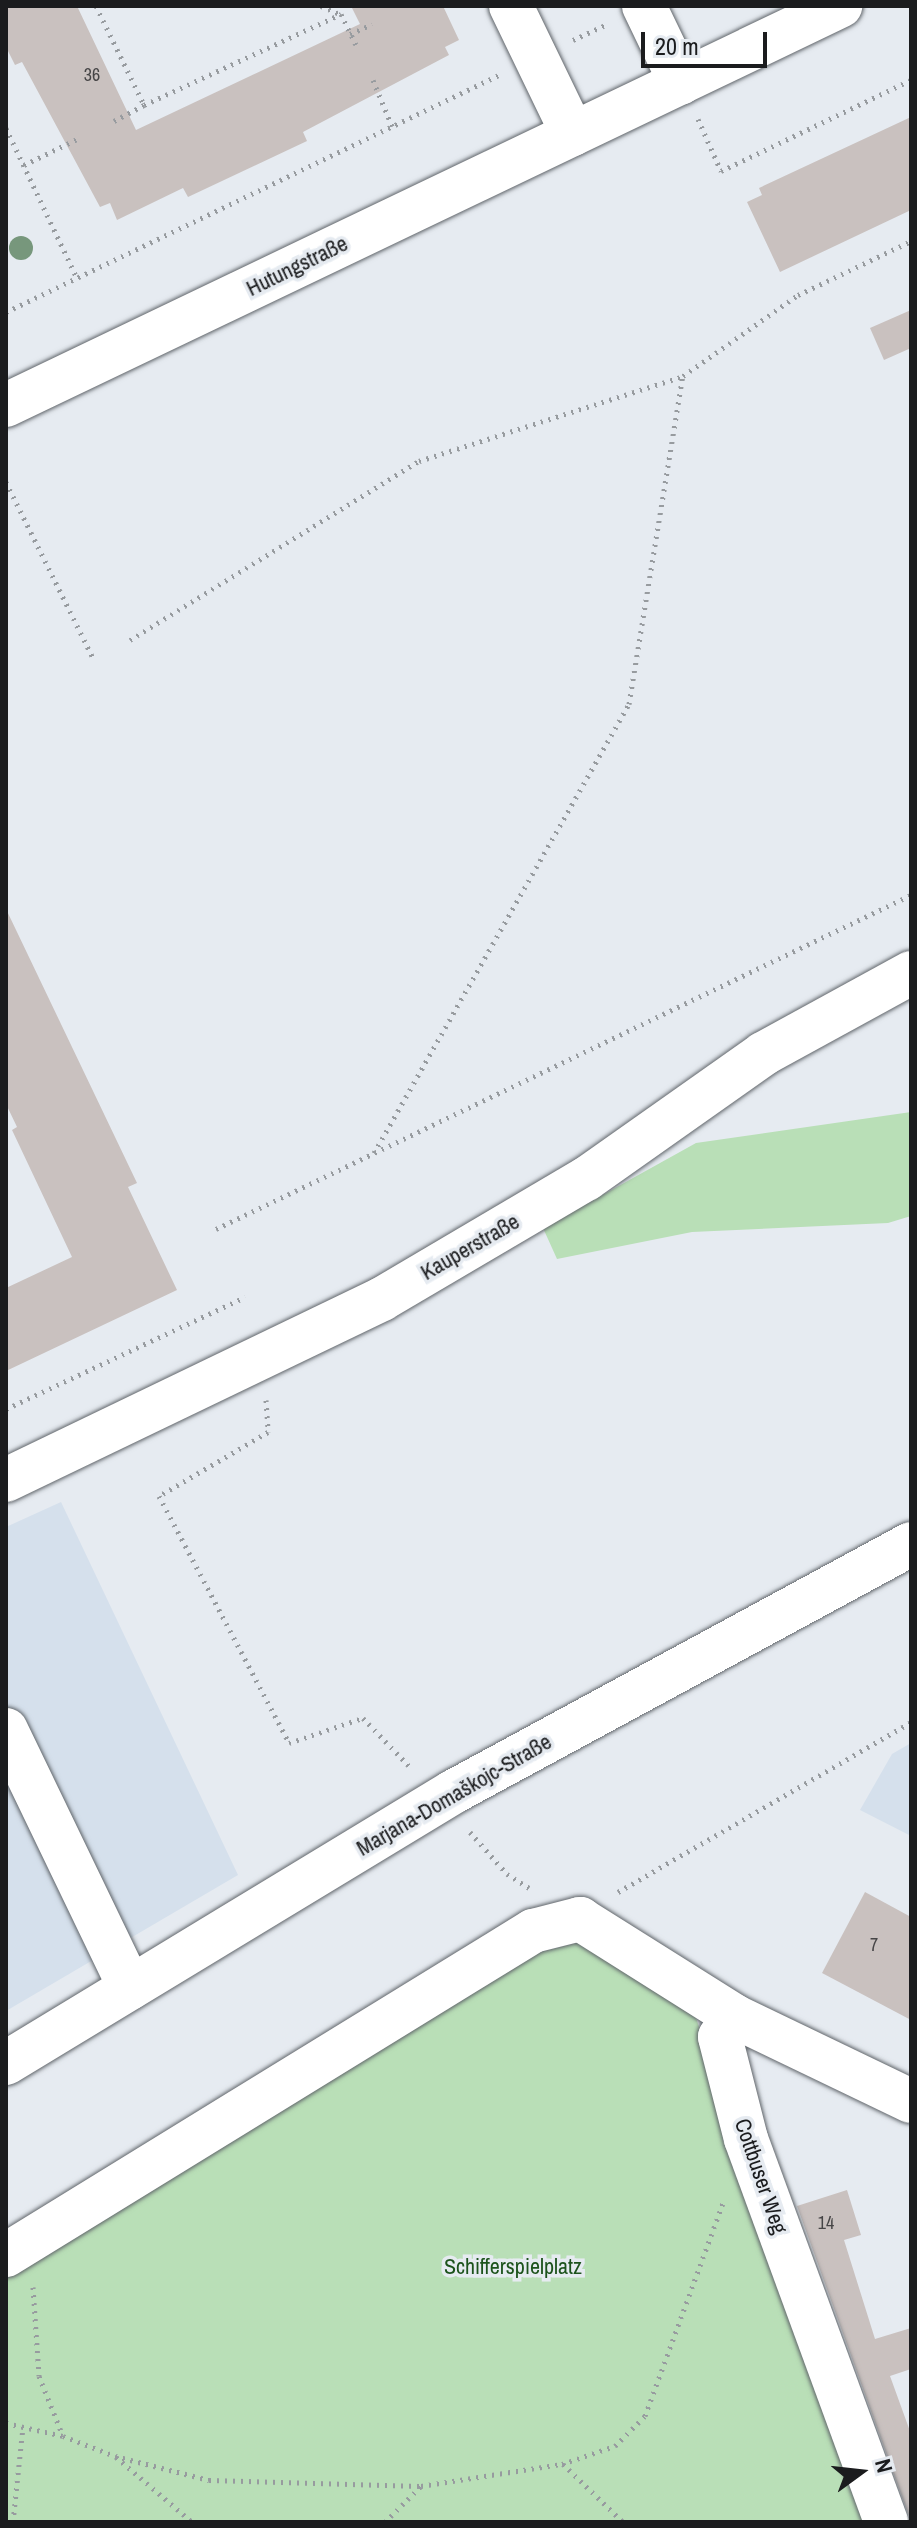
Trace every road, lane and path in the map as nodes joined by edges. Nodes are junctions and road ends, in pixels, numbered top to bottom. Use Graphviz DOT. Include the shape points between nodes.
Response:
graph roads {
  1 [pos="96,6"];
  2 [pos="321,6"];
  3 [pos="511,6"];
  4 [pos="840,6"];
  5 [pos="631,12"];
  6 [pos="341,14"];
  7 [pos="372,24"];
  8 [pos="350,34"];
  9 [pos="356,45"];
  10 [pos="536,57"];
  11 [pos="373,80"];
  12 [pos="911,80"];
  13 [pos="681,83"];
  14 [pos="144,105"];
  15 [pos="114,121"];
  16 [pos="392,126"];
  17 [pos="6,128"];
  18 [pos="573,134"];
  19 [pos="79,138"];
  20 [pos="24,165"];
  21 [pos="911,241"];
  22 [pos="77,278"];
  23 [pos="6,312"];
  24 [pos="683,376"];
  25 [pos="11,389"];
  26 [pos="6,482"];
  27 [pos="130,640"];
  28 [pos="93,658"];
  29 [pos="911,895"];
  30 [pos="911,973"];
  31 [pos="374,1153"];
  32 [pos="216,1229"];
  33 [pos="245,1297"];
  34 [pos="265,1355"];
  35 [pos="6,1409"];
  36 [pos="6,1480"];
  37 [pos="911,1544"];
  38 [pos="911,1722"];
  39 [pos="6,1730"];
  40 [pos="441,1799"];
  41 [pos="580,1919"];
  42 [pos="130,1988"];
  43 [pos="734,2016"];
  44 [pos="6,2063"];
  45 [pos="911,2101"];
  46 [pos="746,2139"];
  47 [pos="18,2247"];
  48 [pos="6,2423"];
  49 [pos="23,2427"];
  50 [pos="63,2436"];
  51 [pos="115,2456"];
  52 [pos="562,2464"];
  53 [pos="421,2486"];
  54 [pos="13,2522"];
  55 [pos="192,2522"];
  56 [pos="385,2522"];
  57 [pos="623,2522"];
  58 [pos="886,2522"];
  1 -- 14 [label="path"];
  2 -- 6 [label="path"];
  3 -- 10 [label="street"];
  4 -- 13 [label="street, Hutungstraße"];
  5 -- 10 [label="path"];
  5 -- 13 [label="street"];
  6 -- 8 [label="path"];
  6 -- 14 [label="path"];
  7 -- 8 [label="path"];
  8 -- 9 [label="path"];
  10 -- 16 [label="path"];
  10 -- 18 [label="street"];
  11 -- 16 [label="path"];
  12 -- 13 [label="path" via="721,171"];
  13 -- 18 [label="street, Hutungstraße"];
  14 -- 15 [label="path"];
  16 -- 22 [label="path"];
  17 -- 20 [label="path"];
  18 -- 25 [label="street, Hutungstraße"];
  19 -- 20 [label="path"];
  20 -- 22 [label="path"];
  21 -- 24 [label="path" via="798,295"];
  22 -- 23 [label="path"];
  24 -- 27 [label="path" via="419,461"];
  24 -- 31 [label="path" via="629,704"];
  26 -- 28 [label="path"];
  29 -- 31 [label="path"];
  30 -- 34 [label="street, Kauperstraße" via="763,1054 586,1179 502,1229 382,1299"];
  31 -- 32 [label="path"];
  33 -- 35 [label="path"];
  34 -- 36 [label="street, Kauperstraße"];
  34 -- 40 [label="path" via="268,1432 159,1496 289,1743 363,1718"];
  37 -- 40 [label="street, Marjana-Domaškojc-Straße"];
  38 -- 41 [label="path" via="628,1885"];
  39 -- 42 [label="street"];
  40 -- 41 [label="path" via="507,1874"];
  40 -- 42 [label="street, Marjana-Domaškojc-Straße"];
  41 -- 43 [label="street"];
  41 -- 47 [label="street" via="533,1931"];
  42 -- 44 [label="street, Marjana-Domaškojc-Straße"];
  43 -- 45 [label="street"];
  43 -- 46 [label="street, Cottbuser Weg" via="720,2037"];
  46 -- 52 [label="path" via="645,2416 615,2446"];
  46 -- 58 [label="street, Cottbuser Weg"];
  47 -- 50 [label="path" via="39,2376"];
  48 -- 49 [label="path"];
  49 -- 50 [label="path"];
  49 -- 54 [label="path"];
  50 -- 51 [label="path"];
  51 -- 53 [label="path" via="209,2480"];
  51 -- 55 [label="path"];
  52 -- 53 [label="path"];
  52 -- 57 [label="path"];
  53 -- 56 [label="path"];
}
